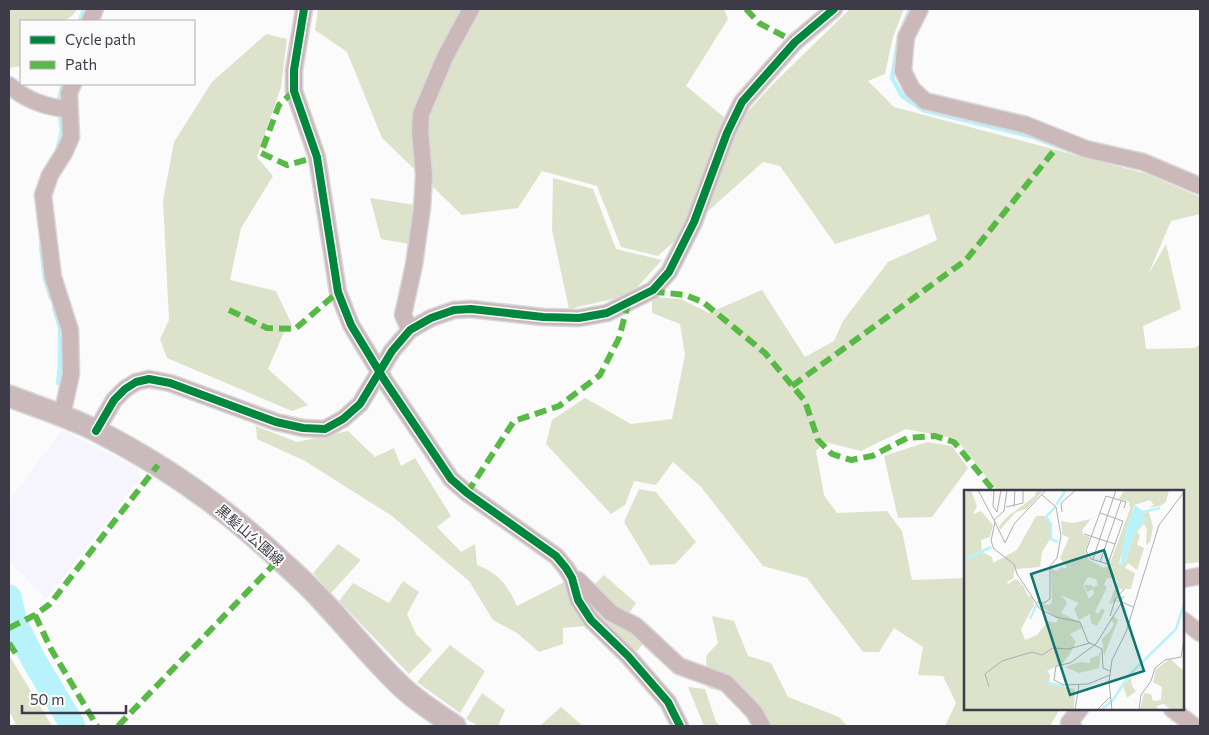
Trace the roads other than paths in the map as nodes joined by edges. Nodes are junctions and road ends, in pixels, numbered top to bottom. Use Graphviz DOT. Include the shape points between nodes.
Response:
graph roads {
  1 [pos="304,9"];
  2 [pos="471,9"];
  3 [pos="834,9"];
  4 [pos="920,9"];
  5 [pos="9,85"];
  6 [pos="73,85"];
  7 [pos="70,109"];
  8 [pos="1200,186"];
  9 [pos="410,330"];
  10 [pos="379,371"];
  11 [pos="9,396"];
  12 [pos="62,415"];
  13 [pos="96,431"];
  14 [pos="1200,576"];
  15 [pos="572,578"];
  16 [pos="1184,579"];
  17 [pos="1184,621"];
  18 [pos="1200,633"];
  19 [pos="1079,710"];
  20 [pos="1173,710"];
  21 [pos="454,726"];
  22 [pos="680,726"];
  23 [pos="762,726"];
  24 [pos="1073,726"];
  25 [pos="1194,726"];
  1 -- 10 [label="street" via="294,70 294,91 317,157 338,292 351,325"];
  2 -- 9 [label="street" via="445,57 421,114 422,208 403,315"];
  3 -- 9 [label="street" via="796,42 742,102 694,222 669,272 653,290 607,313 579,318 463,309 431,318"];
  4 -- 8 [label="street" via="906,37 903,71 912,89 925,101 1026,125 1086,149 1143,162"];
  5 -- 7 [label="street" via="18,94 53,108"];
  6 -- 7 [label="street" via="69,93"];
  7 -- 12 [label="street" via="70,137 43,195 54,277 70,330 70,374"];
  9 -- 10 [label="street"];
  10 -- 13 [label="street" via="360,404 325,429 276,422 170,383 149,379 125,389 114,400"];
  10 -- 15 [label="street" via="451,479 556,556"];
  11 -- 12 [label="main road, 黒髪山公園線"];
  12 -- 13 [label="main road, 黒髪山公園線"];
  13 -- 21 [label="main road, 黒髪山公園線" via="158,465 223,510 327,606 404,689"];
  14 -- 16 [label="street"];
  15 -- 22 [label="street" via="578,600 591,620 668,702"];
  15 -- 23 [label="street" via="578,580 611,613 636,626 679,666 726,683 754,712"];
  17 -- 18 [label="street"];
  19 -- 24 [label="street" via="1069,723"];
  20 -- 25 [label="street"];
}
